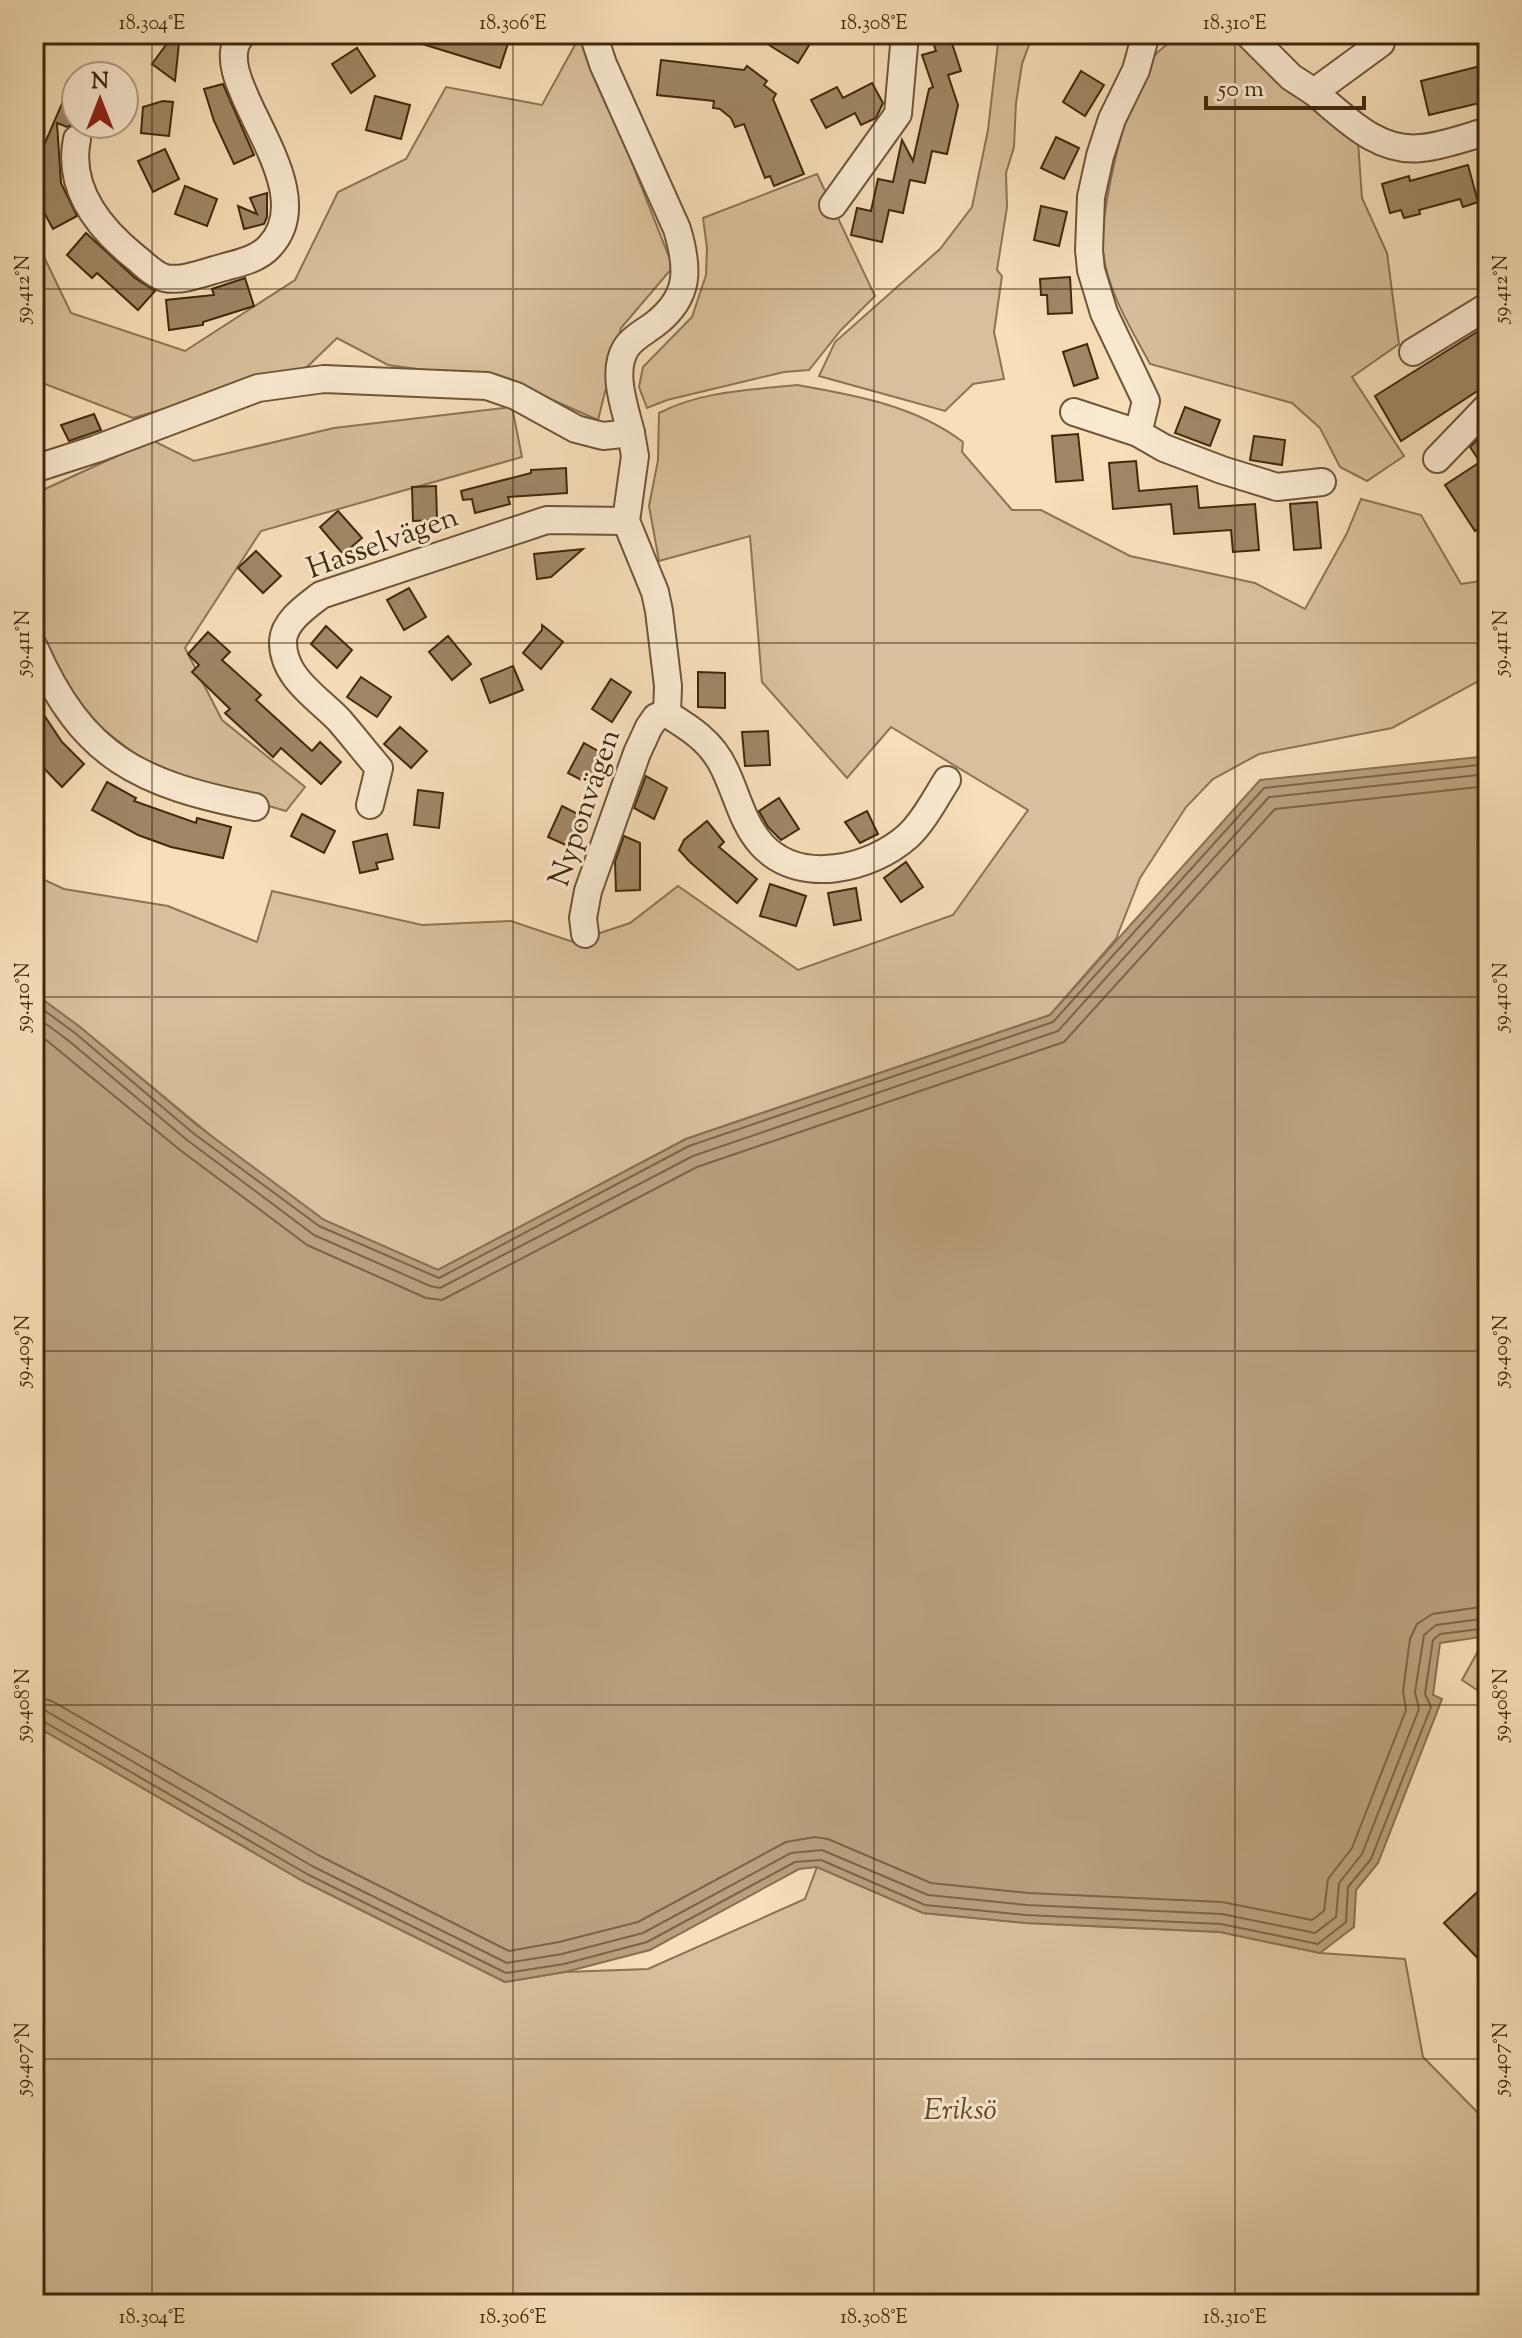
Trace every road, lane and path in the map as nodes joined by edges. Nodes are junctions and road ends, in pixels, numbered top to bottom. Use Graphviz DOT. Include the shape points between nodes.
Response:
graph roads {
  1 [pos="243,34"];
  2 [pos="593,34"];
  3 [pos="905,34"];
  4 [pos="1146,34"];
  5 [pos="1248,34"];
  6 [pos="1377,34"];
  7 [pos="1314,92"];
  8 [pos="1488,131"];
  9 [pos="77,140"];
  10 [pos="833,205"];
  11 [pos="1488,306"];
  12 [pos="1413,352"];
  13 [pos="1488,406"];
  14 [pos="1074,412"];
  15 [pos="631,433"];
  16 [pos="1138,433"];
  17 [pos="1437,459"];
  18 [pos="34,469"];
  19 [pos="1322,482"];
  20 [pos="626,521"];
  21 [pos="34,647"];
  22 [pos="667,714"];
  23 [pos="947,780"];
  24 [pos="370,805"];
  25 [pos="255,807"];
  26 [pos="585,934"];
  1 -- 9 [label="street" via="233,51 235,64 278,166 284,202 280,234 266,250 247,260 165,278 103,228 77,184"];
  2 -- 15 [label="street" via="677,229 685,270 676,305 626,348 620,382"];
  3 -- 10 [label="street" via="898,114"];
  4 -- 16 [label="street" via="1100,156 1091,197 1089,250 1104,313 1146,401"];
  5 -- 7 [label="street"];
  6 -- 7 [label="street" via="1381,43"];
  7 -- 8 [label="street" via="1369,137 1392,146 1420,149"];
  11 -- 12 [label="street"];
  13 -- 17 [label="street"];
  14 -- 16 [label="street"];
  15 -- 18 [label="street" via="603,436 576,429 487,386 324,379 258,388"];
  15 -- 20 [label="street" via="635,456"];
  16 -- 19 [label="street" via="1207,465 1277,487"];
  20 -- 22 [label="street, Nyponvägen" via="655,592"];
  20 -- 24 [label="street, Hasselvägen" via="547,520 321,595 296,615 283,640 288,665 379,768"];
  21 -- 25 [label="street" via="56,692 99,747 169,785"];
  22 -- 23 [label="street, Nyponvägen" via="705,739 763,846 799,867 845,866 894,847 911,834"];
  22 -- 26 [label="street, Nyponvägen" via="656,717 637,753 588,891"];
}
